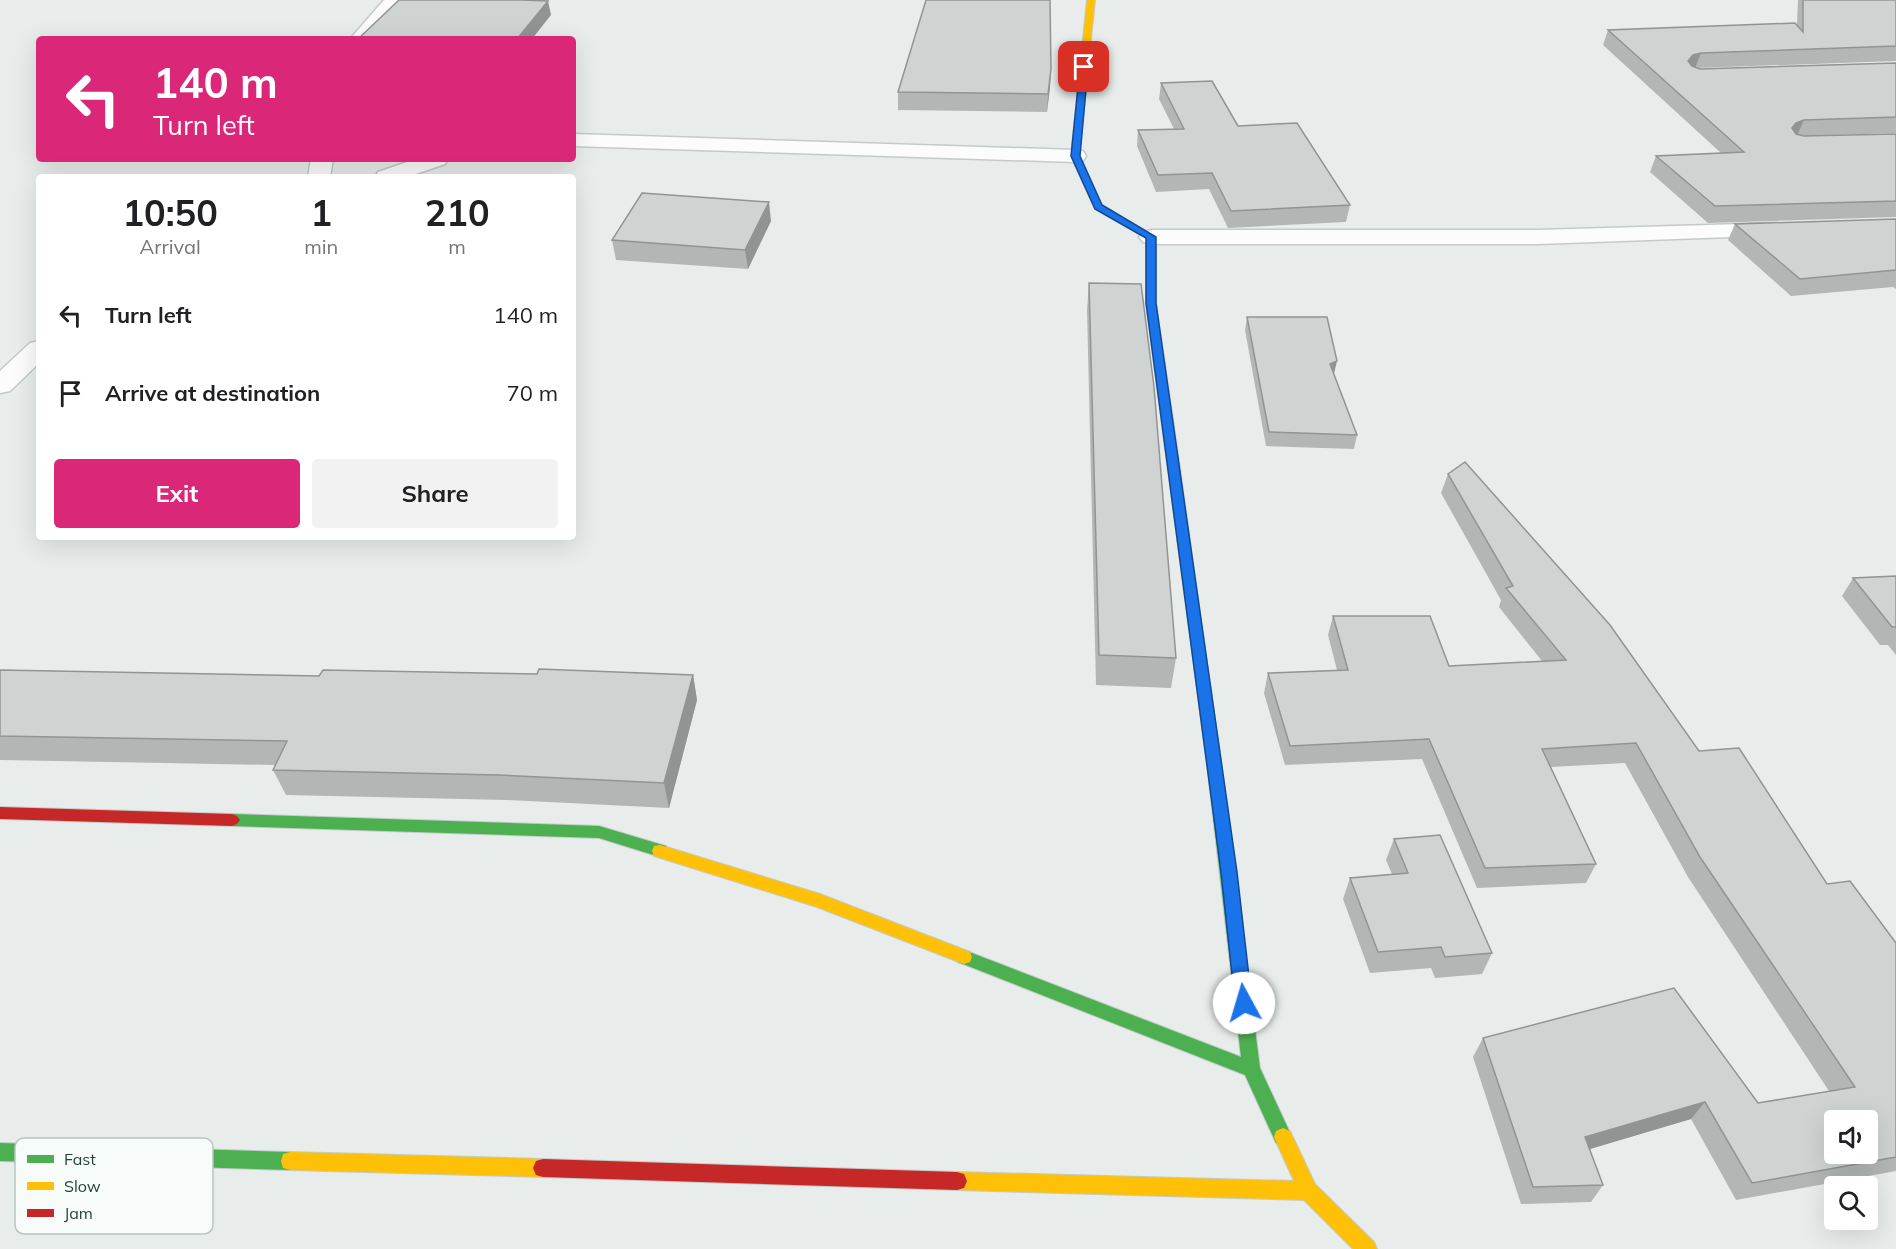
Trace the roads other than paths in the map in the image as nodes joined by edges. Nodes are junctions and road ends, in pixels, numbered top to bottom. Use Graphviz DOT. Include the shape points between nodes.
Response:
graph roads {
  1 [pos="393,0"];
  2 [pos="1091,0"];
  3 [pos="362,36"];
  4 [pos="576,140"];
  5 [pos="1075,156"];
  6 [pos="428,162"];
  7 [pos="394,174"];
  8 [pos="1801,229"];
  9 [pos="1151,237"];
  10 [pos="36,352"];
  11 [pos="0,385"];
  12 [pos="0,813"];
  13 [pos="1251,1069"];
  14 [pos="0,1152"];
  15 [pos="15,1152"];
  16 [pos="213,1158"];
  17 [pos="1308,1191"];
  18 [pos="1367,1249"];
  1 -- 3 [label="street"];
  2 -- 5 [label="street"];
  4 -- 5 [label="street"];
  5 -- 9 [label="street" via="1098,207"];
  6 -- 7 [label="street"];
  8 -- 9 [label="street" via="1538,237"];
  9 -- 13 [label="street" via="1151,303 1229,872"];
  10 -- 11 [label="street"];
  12 -- 13 [label="street" via="599,832 820,901"];
  13 -- 17 [label="street"];
  14 -- 15 [label="street"];
  16 -- 17 [label="street"];
  17 -- 18 [label="street"];
}
